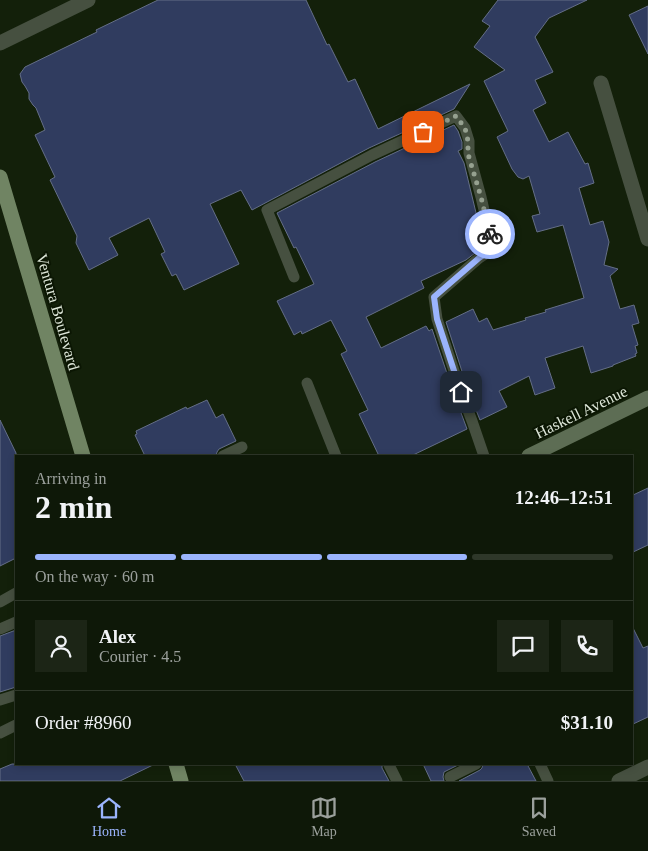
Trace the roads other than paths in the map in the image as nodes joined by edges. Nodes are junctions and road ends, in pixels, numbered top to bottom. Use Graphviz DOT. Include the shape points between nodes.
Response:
graph roads {
  1 [pos="88,0"];
  2 [pos="0,43"];
  3 [pos="601,83"];
  4 [pos="0,177"];
  5 [pos="648,239"];
  6 [pos="294,277"];
  7 [pos="307,383"];
  8 [pos="648,398"];
  9 [pos="242,447"];
  10 [pos="82,455"];
  11 [pos="225,455"];
  12 [pos="336,455"];
  13 [pos="484,455"];
  14 [pos="531,455"];
  15 [pos="15,594"];
  16 [pos="0,602"];
  17 [pos="15,622"];
  18 [pos="0,629"];
  19 [pos="15,695"];
  20 [pos="0,700"];
  21 [pos="15,726"];
  22 [pos="0,733"];
  23 [pos="176,765"];
  24 [pos="389,765"];
  25 [pos="474,765"];
  26 [pos="540,765"];
  27 [pos="648,767"];
  28 [pos="450,777"];
  29 [pos="181,781"];
  30 [pos="397,781"];
  31 [pos="548,781"];
  32 [pos="619,781"];
  1 -- 2 [label="street"];
  3 -- 5 [label="street"];
  4 -- 10 [label="main road, Ventura Boulevard"];
  6 -- 13 [label="lane" via="267,210 456,116 465,128 468,154 493,249 434,297 437,319"];
  7 -- 12 [label="lane"];
  8 -- 14 [label="street, Haskell Avenue"];
  9 -- 11 [label="lane"];
  15 -- 16 [label="lane"];
  17 -- 18 [label="lane"];
  19 -- 20 [label="lane"];
  21 -- 22 [label="lane"];
  23 -- 29 [label="main road"];
  24 -- 30 [label="lane"];
  25 -- 28 [label="lane"];
  26 -- 31 [label="lane"];
  27 -- 32 [label="street"];
}
